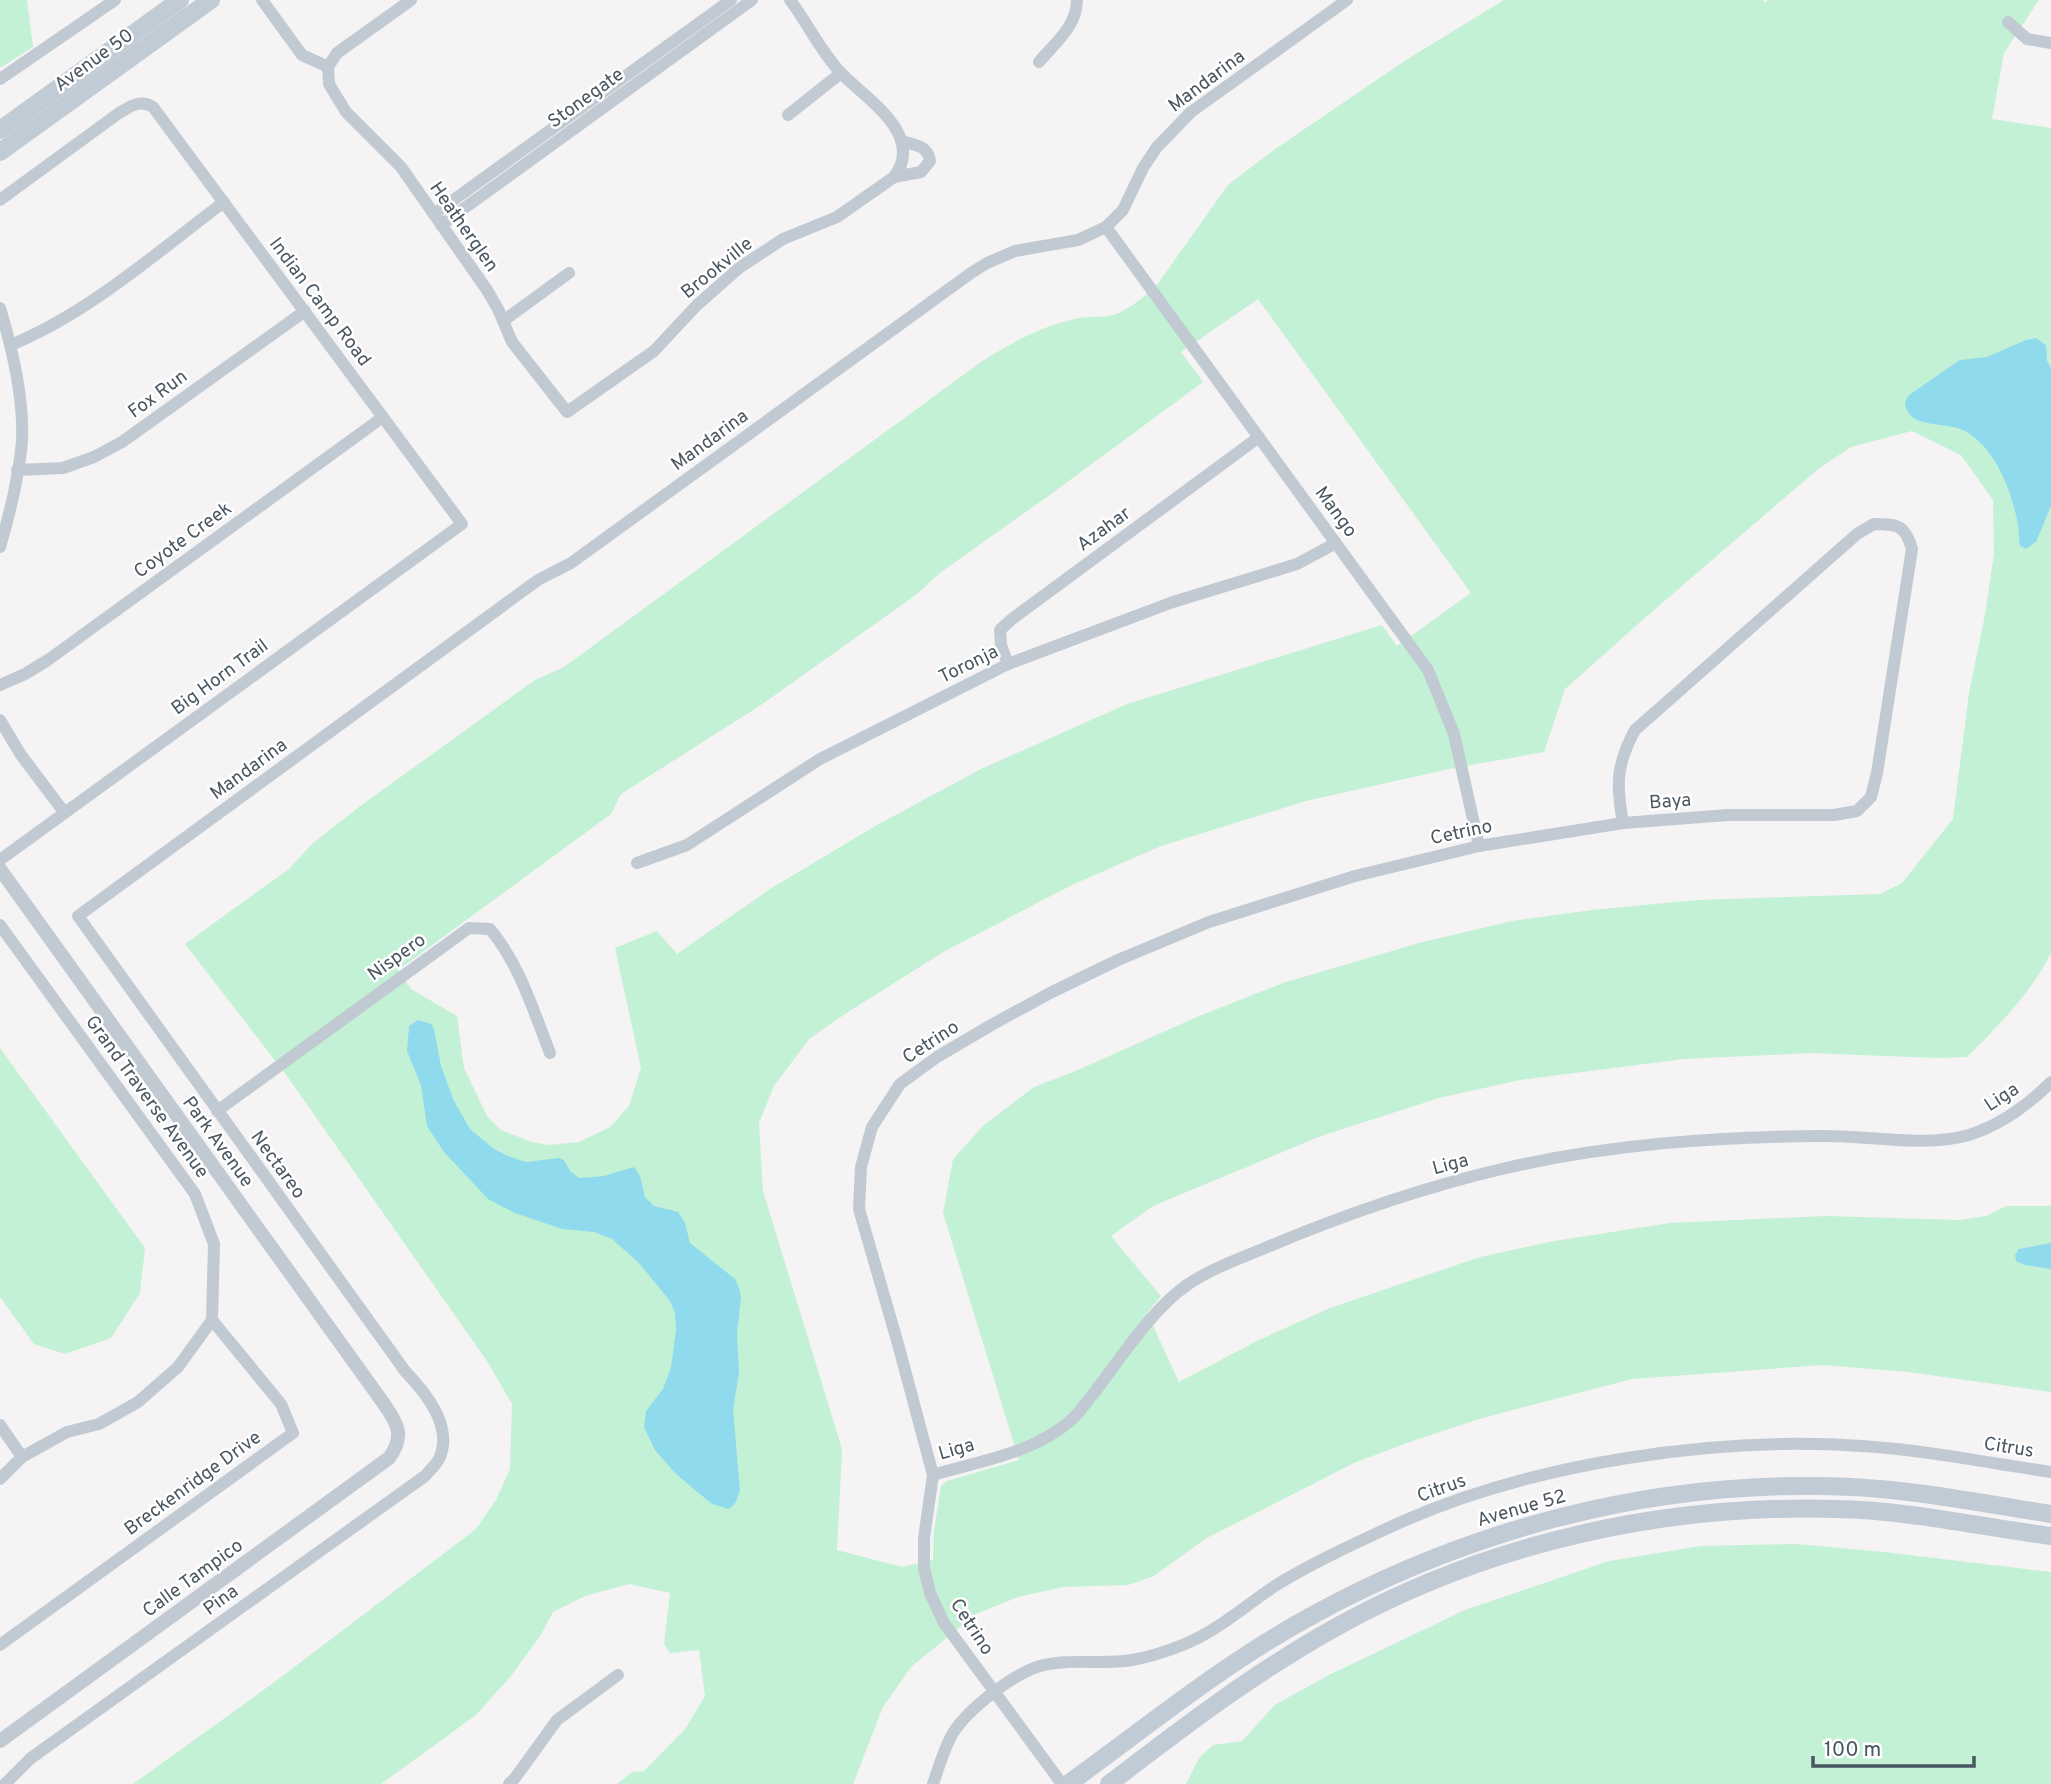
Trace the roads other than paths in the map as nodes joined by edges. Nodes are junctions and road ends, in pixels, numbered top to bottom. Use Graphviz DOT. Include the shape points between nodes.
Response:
graph roads {
  1 [pos="115,0"];
  2 [pos="180,0"];
  3 [pos="211,0"];
  4 [pos="262,0"];
  5 [pos="411,0"];
  6 [pos="731,0"];
  7 [pos="752,0"];
  8 [pos="790,0"];
  9 [pos="1077,0"];
  10 [pos="1347,0"];
  11 [pos="2008,22"];
  12 [pos="700,30"];
  13 [pos="2051,43"];
  14 [pos="1039,62"];
  15 [pos="328,67"];
  16 [pos="841,73"];
  17 [pos="0,79"];
  18 [pos="788,115"];
  19 [pos="0,130"];
  20 [pos="901,141"];
  21 [pos="0,152"];
  22 [pos="897,173"];
  23 [pos="0,200"];
  24 [pos="224,202"];
  25 [pos="438,220"];
  26 [pos="1106,228"];
  27 [pos="569,273"];
  28 [pos="0,308"];
  29 [pos="305,311"];
  30 [pos="503,321"];
  31 [pos="11,345"];
  32 [pos="567,412"];
  33 [pos="383,417"];
  34 [pos="1259,437"];
  35 [pos="18,470"];
  36 [pos="463,524"];
  37 [pos="1336,543"];
  38 [pos="0,547"];
  39 [pos="1008,664"];
  40 [pos="0,685"];
  41 [pos="0,720"];
  42 [pos="64,812"];
  43 [pos="1623,823"];
  44 [pos="1479,846"];
  45 [pos="0,860"];
  46 [pos="637,863"];
  47 [pos="0,869"];
  48 [pos="78,916"];
  49 [pos="0,925"];
  50 [pos="550,1053"];
  51 [pos="2048,1090"];
  52 [pos="217,1111"];
  53 [pos="212,1320"];
  54 [pos="0,1425"];
  55 [pos="443,1437"];
  56 [pos="398,1439"];
  57 [pos="22,1457"];
  58 [pos="2051,1472"];
  59 [pos="933,1475"];
  60 [pos="0,1479"];
  61 [pos="2051,1514"];
  62 [pos="2051,1536"];
  63 [pos="0,1645"];
  64 [pos="618,1675"];
  65 [pos="996,1692"];
  66 [pos="0,1741"];
  67 [pos="5,1784"];
  68 [pos="509,1784"];
  69 [pos="933,1784"];
  70 [pos="1062,1784"];
  71 [pos="1068,1784"];
  72 [pos="1109,1784"];
  1 -- 17 [label="street"];
  2 -- 19 [label="main road, Avenue 50"];
  3 -- 21 [label="main road, Avenue 50"];
  4 -- 15 [label="street" via="302,55"];
  5 -- 15 [label="street" via="337,53"];
  6 -- 12 [label="street, Stonegate"];
  7 -- 12 [label="street, Stonegate"];
  8 -- 16 [label="street"];
  9 -- 14 [label="street" via="1069,27"];
  10 -- 26 [label="street, Mandarina" via="1191,112 1157,147 1122,210"];
  11 -- 13 [label="street" via="2027,39"];
  12 -- 25 [label="street, Stonegate"];
  15 -- 25 [label="street, Heatherglen" via="329,84 346,112 401,167"];
  16 -- 18 [label="street"];
  16 -- 20 [label="street" via="873,101"];
  20 -- 22 [label="street" via="903,158"];
  20 -- 22 [label="street, Brookville" via="926,150 930,161 920,172"];
  22 -- 32 [label="street, Brookville" via="837,217 783,239 739,268 696,305 654,351"];
  23 -- 24 [label="street, Indian Camp Road" via="119,113 146,103"];
  24 -- 29 [label="street, Indian Camp Road"];
  24 -- 31 [label="street" via="90,302"];
  25 -- 30 [label="street, Heatherglen"];
  26 -- 34 [label="street, Mango"];
  26 -- 48 [label="street, Mandarina" via="1078,240 1015,251 971,273"];
  27 -- 30 [label="street"];
  28 -- 31 [label="street"];
  29 -- 33 [label="street, Indian Camp Road"];
  29 -- 35 [label="street, Fox Run" via="113,447 63,468"];
  30 -- 32 [label="street, Heatherglen" via="512,342"];
  31 -- 35 [label="street" via="22,440"];
  33 -- 36 [label="street, Indian Camp Road"];
  33 -- 40 [label="street, Coyote Creek" via="48,660"];
  34 -- 37 [label="street, Mango"];
  34 -- 39 [label="street, Azahar" via="1012,619 1000,630"];
  35 -- 38 [label="street"];
  36 -- 42 [label="street, Big Horn Trail"];
  37 -- 39 [label="street, Toronja" via="1297,564 1173,602"];
  37 -- 44 [label="street, Mango" via="1428,670 1454,734"];
  39 -- 46 [label="street, Toronja" via="820,759 687,845"];
  41 -- 42 [label="street"];
  42 -- 45 [label="street, Big Horn Trail"];
  43 -- 43 [label="street, Baya" via="1618,776 1622,752 1635,730 1857,534 1874,524 1898,526 1907,533 1912,549 1871,797 1857,811 1834,815 1728,815"];
  43 -- 44 [label="street, Cetrino"];
  44 -- 59 [label="street, Cetrino" via="1354,876 1209,922 1052,992 900,1084 872,1127 861,1167 859,1209"];
  47 -- 56 [label="street, Park Avenue" via="384,1404 398,1427"];
  48 -- 52 [label="street, Nectareo"];
  49 -- 53 [label="street, Grand Traverse Avenue" via="195,1194 214,1244"];
  50 -- 52 [label="street, Nispero" via="519,973 501,942 490,929 480,926 469,928"];
  51 -- 59 [label="street, Liga" via="1994,1125 1944,1140 1841,1135 1668,1141 1507,1167 1369,1207 1222,1266 1187,1285 1164,1305 1072,1420 1029,1447"];
  52 -- 55 [label="street, Nectareo" via="424,1392 438,1415"];
  53 -- 57 [label="street" via="178,1367 138,1402 99,1424 66,1432"];
  53 -- 63 [label="street, Breckenridge Drive" via="281,1404 293,1433"];
  54 -- 57 [label="street"];
  55 -- 67 [label="street, Pina" via="439,1459 425,1476 31,1758"];
  56 -- 66 [label="street, Calle Tampico" via="389,1458"];
  57 -- 60 [label="street"];
  58 -- 65 [label="street, Citrus" via="1862,1446 1795,1444 1666,1452 1599,1464 1525,1480 1402,1522 1311,1566 1195,1639 1161,1653 1131,1660 1040,1666"];
  59 -- 65 [label="street, Cetrino" via="924,1538 930,1593 944,1623"];
  61 -- 71 [label="main road, Avenue 52" via="1918,1493 1820,1486 1719,1490 1548,1519 1431,1558 1312,1615 1222,1672"];
  62 -- 72 [label="main road" via="1914,1514 1836,1508 1696,1514 1572,1536 1458,1571 1343,1623 1269,1667"];
  64 -- 68 [label="street" via="557,1720"];
  65 -- 69 [label="street, Citrus" via="966,1715 952,1734"];
  65 -- 70 [label="street, Cetrino"];
}
